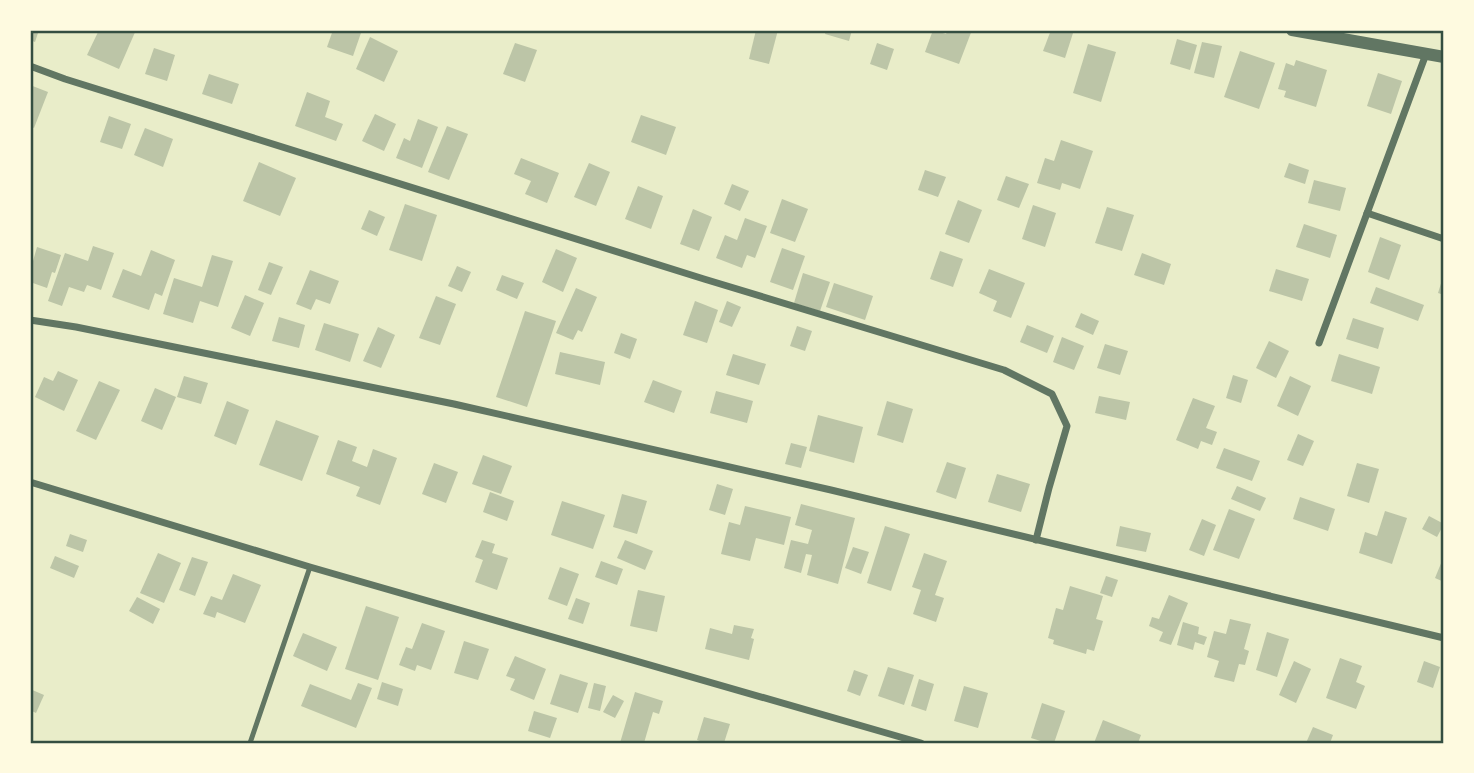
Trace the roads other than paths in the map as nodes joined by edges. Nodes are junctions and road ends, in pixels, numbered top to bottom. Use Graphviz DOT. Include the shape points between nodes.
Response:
graph roads {
  1 [pos="1292,30"];
  2 [pos="1427,53"];
  3 [pos="1444,57"];
  4 [pos="30,66"];
  5 [pos="1367,213"];
  6 [pos="1444,239"];
  7 [pos="30,320"];
  8 [pos="1319,343"];
  9 [pos="30,482"];
  10 [pos="1036,540"];
  11 [pos="310,567"];
  12 [pos="1444,638"];
  13 [pos="250,743"];
  14 [pos="921,743"];
  1 -- 2 [label="street"];
  2 -- 3 [label="street"];
  2 -- 5 [label="street"];
  4 -- 10 [label="street" via="1004,370 1052,394 1067,426"];
  5 -- 6 [label="street"];
  5 -- 8 [label="street"];
  7 -- 10 [label="street" via="454,404"];
  9 -- 11 [label="street"];
  10 -- 12 [label="street"];
  11 -- 13 [label="lane"];
  11 -- 14 [label="street"];
}
